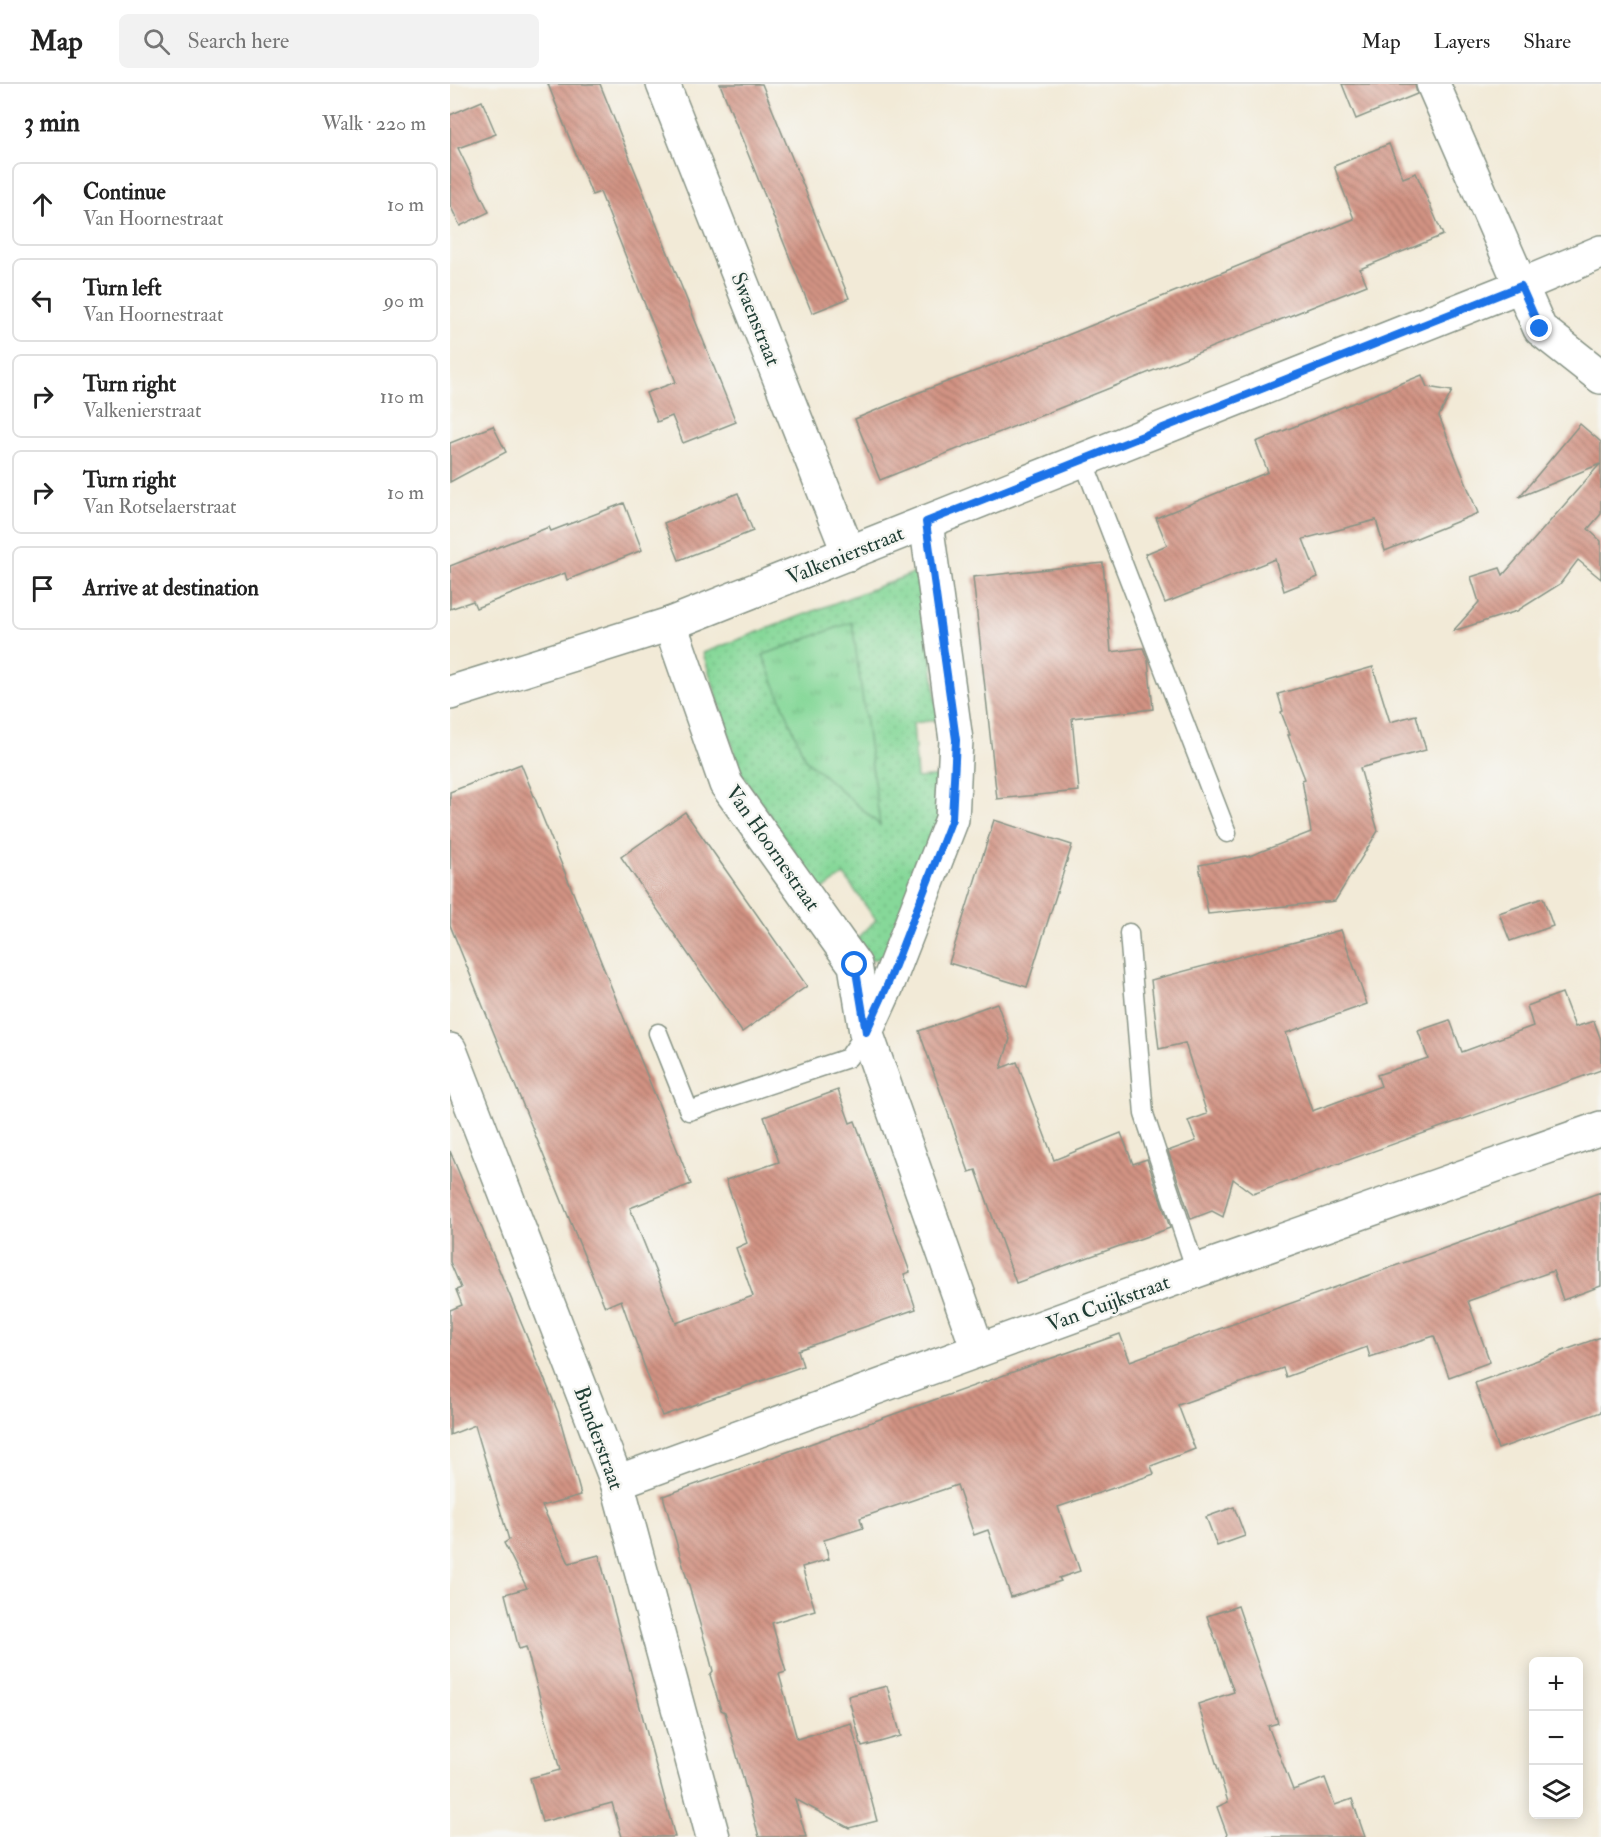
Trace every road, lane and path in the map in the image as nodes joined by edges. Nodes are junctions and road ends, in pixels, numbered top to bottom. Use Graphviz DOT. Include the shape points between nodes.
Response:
graph roads {
  1 [pos="663,84"];
  2 [pos="1433,84"];
  3 [pos="1601,252"];
  4 [pos="1521,286"];
  5 [pos="1601,377"];
  6 [pos="1083,460"];
  7 [pos="926,522"];
  8 [pos="849,554"];
  9 [pos="670,624"];
  10 [pos="450,693"];
  11 [pos="1227,833"];
  12 [pos="1130,933"];
  13 [pos="866,1032"];
  14 [pos="658,1033"];
  15 [pos="450,1050"];
  16 [pos="1601,1128"];
  17 [pos="1196,1271"];
  18 [pos="978,1350"];
  19 [pos="617,1482"];
  20 [pos="713,1837"];
  1 -- 8 [label="street, Swaenstraat"];
  2 -- 4 [label="street"];
  3 -- 4 [label="street, Valkenierstraat"];
  4 -- 5 [label="street" via="1540,329"];
  4 -- 6 [label="street, Valkenierstraat"];
  6 -- 7 [label="street, Valkenierstraat"];
  6 -- 11 [label="lane"];
  7 -- 8 [label="street, Valkenierstraat"];
  7 -- 13 [label="street" via="956,740 952,819"];
  8 -- 9 [label="street, Valkenierstraat"];
  9 -- 10 [label="street, Valkenierstraat"];
  9 -- 13 [label="street, Van Hoornestraat" via="726,784 855,965"];
  12 -- 17 [label="lane" via="1143,1114"];
  13 -- 14 [label="lane" via="848,1058 689,1112"];
  13 -- 18 [label="street, Van Hoornestraat"];
  15 -- 19 [label="street, Bunderstraat"];
  16 -- 17 [label="street, Van Cuijkstraat"];
  17 -- 18 [label="street, Van Cuijkstraat"];
  18 -- 19 [label="street, Van Cuijkstraat"];
  19 -- 20 [label="street, Bunderstraat"];
}
